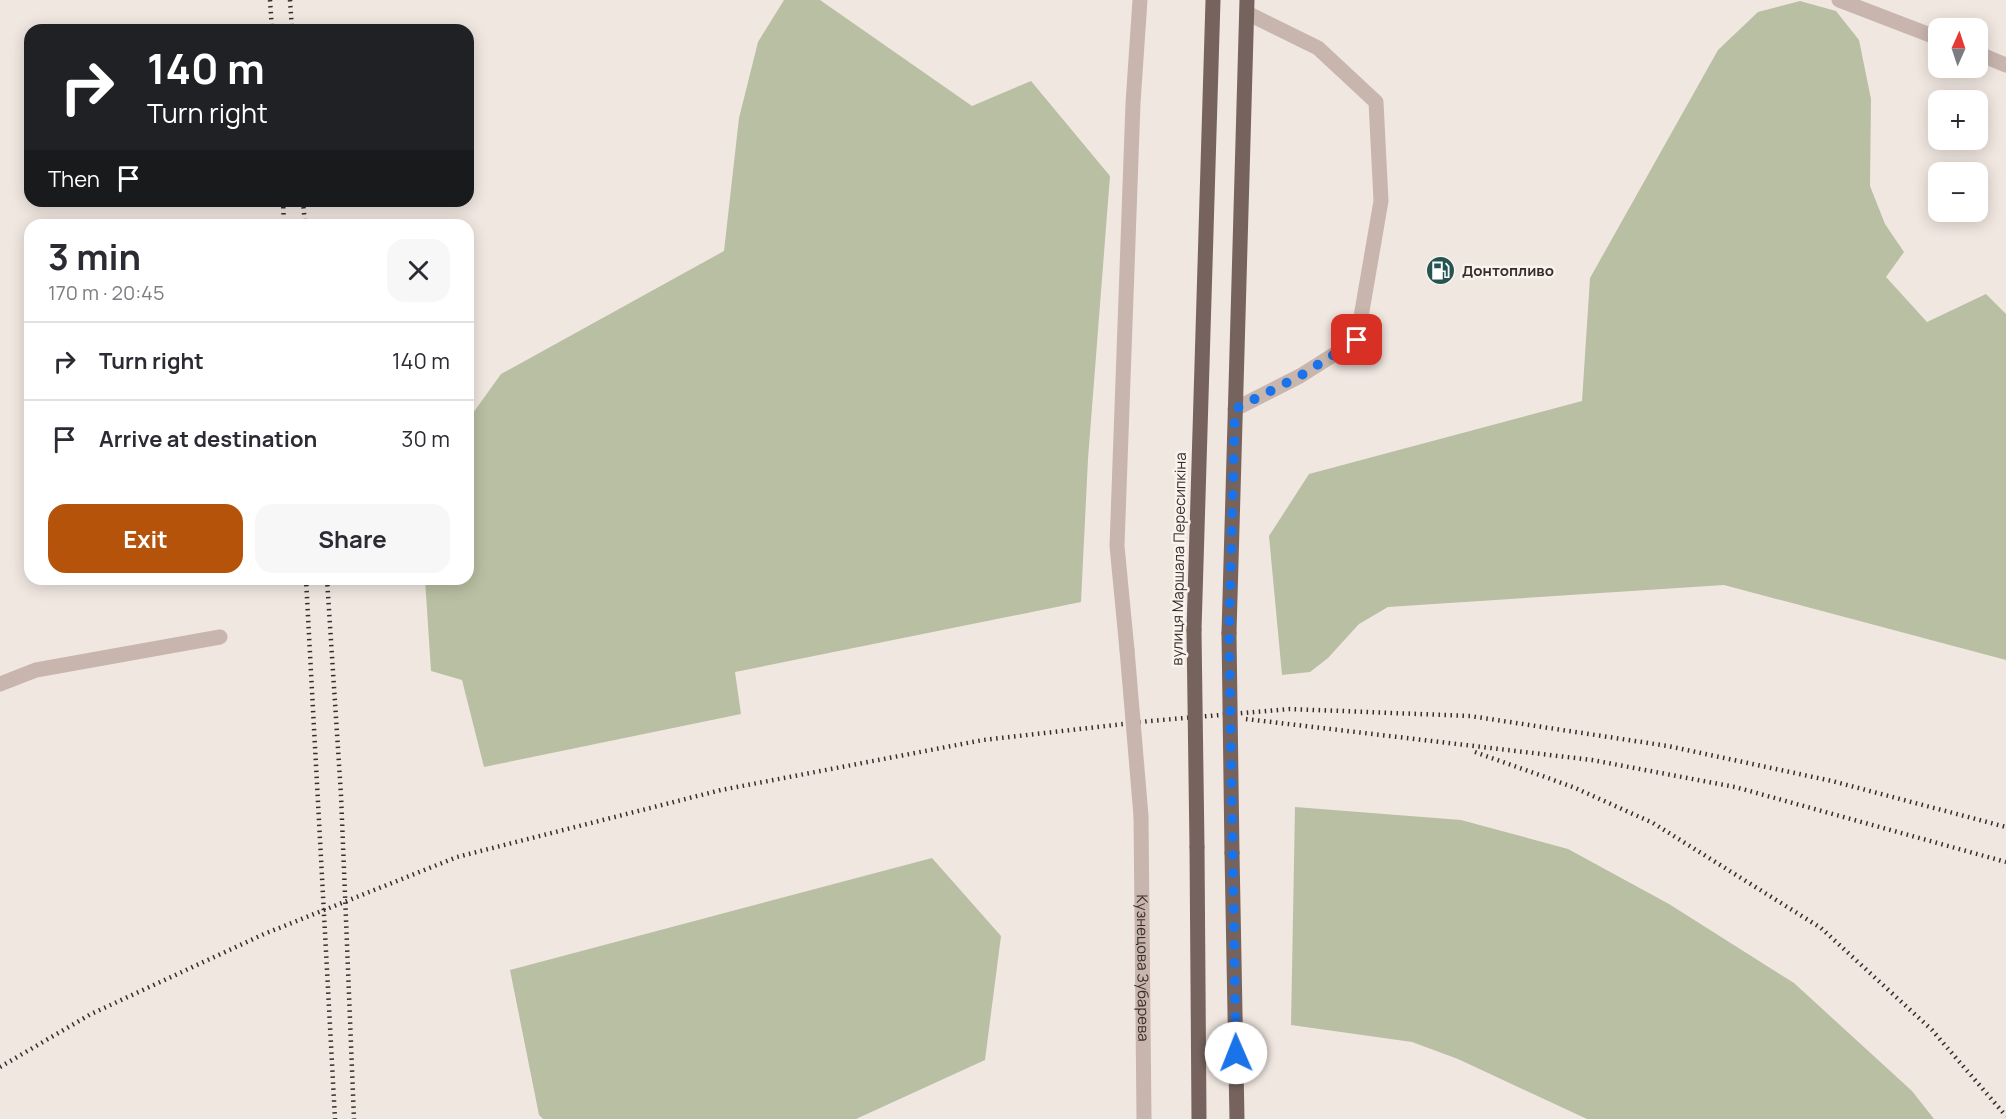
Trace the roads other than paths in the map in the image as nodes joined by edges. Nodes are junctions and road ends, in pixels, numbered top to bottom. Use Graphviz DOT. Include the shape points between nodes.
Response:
graph roads {
  1 [pos="1140,0"];
  2 [pos="1213,0"];
  3 [pos="1839,0"];
  4 [pos="1247,6"];
  5 [pos="1928,34"];
  6 [pos="1988,57"];
  7 [pos="2006,64"];
  8 [pos="1235,409"];
  9 [pos="220,637"];
  10 [pos="0,684"];
  11 [pos="1144,1119"];
  12 [pos="1199,1119"];
  13 [pos="1237,1119"];
  1 -- 11 [label="street, Кузнецова Зубарева, bridge" via="1118,546 1141,816"];
  2 -- 12 [label="main road, вулиця Маршала Пересипкіна, bridge" via="1194,630"];
  3 -- 5 [label="street"];
  4 -- 8 [label="main road"];
  4 -- 8 [label="street" via="1318,48 1376,102 1381,201 1357,340 1300,376"];
  6 -- 7 [label="street"];
  8 -- 13 [label="main road, bridge" via="1229,633"];
  9 -- 10 [label="street" via="36,670"];
}
